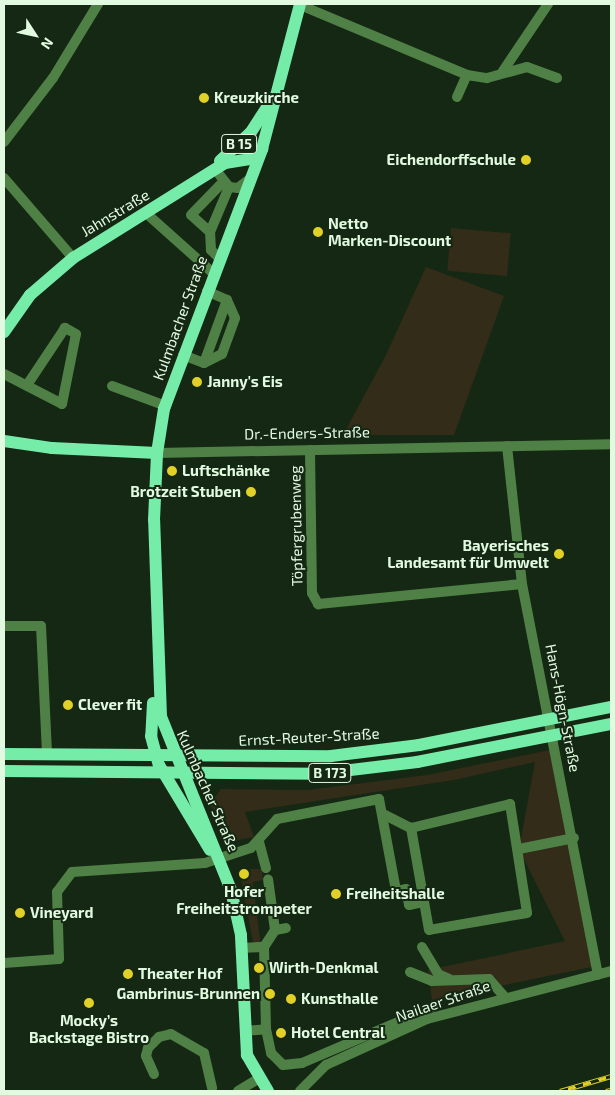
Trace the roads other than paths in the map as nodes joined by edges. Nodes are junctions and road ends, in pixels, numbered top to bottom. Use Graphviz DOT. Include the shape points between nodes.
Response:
graph roads {
  1 [pos="98,4"];
  2 [pos="548,4"];
  3 [pos="306,5"];
  4 [pos="503,71"];
  5 [pos="467,75"];
  6 [pos="557,78"];
  7 [pos="281,85"];
  8 [pos="457,97"];
  9 [pos="4,142"];
  10 [pos="262,150"];
  11 [pos="215,169"];
  12 [pos="4,178"];
  13 [pos="251,178"];
  14 [pos="227,184"];
  15 [pos="183,190"];
  16 [pos="147,214"];
  17 [pos="210,232"];
  18 [pos="73,258"];
  19 [pos="220,259"];
  20 [pos="214,274"];
  21 [pos="208,291"];
  22 [pos="227,300"];
  23 [pos="4,332"];
  24 [pos="183,355"];
  25 [pos="204,362"];
  26 [pos="4,374"];
  27 [pos="27,385"];
  28 [pos="112,386"];
  29 [pos="166,406"];
  30 [pos="4,441"];
  31 [pos="611,444"];
  32 [pos="507,446"];
  33 [pos="310,450"];
  34 [pos="157,453"];
  35 [pos="522,584"];
  36 [pos="4,626"];
  37 [pos="155,655"];
  38 [pos="611,707"];
  39 [pos="550,717"];
  40 [pos="611,724"];
  41 [pos="553,734"];
  42 [pos="4,754"];
  43 [pos="47,755"];
  44 [pos="156,757"];
  45 [pos="174,757"];
  46 [pos="4,771"];
  47 [pos="164,774"];
  48 [pos="181,774"];
  49 [pos="383,814"];
  50 [pos="411,828"];
  51 [pos="574,838"];
  52 [pos="259,842"];
  53 [pos="519,849"];
  54 [pos="218,859"];
  55 [pos="266,868"];
  56 [pos="268,879"];
  57 [pos="423,902"];
  58 [pos="264,947"];
  59 [pos="422,947"];
  60 [pos="242,948"];
  61 [pos="4,963"];
  62 [pos="611,971"];
  63 [pos="410,972"];
  64 [pos="598,975"];
  65 [pos="454,980"];
  66 [pos="504,996"];
  67 [pos="433,1007"];
  68 [pos="266,1029"];
  69 [pos="244,1030"];
  70 [pos="154,1074"];
  71 [pos="258,1079"];
  72 [pos="212,1088"];
  73 [pos="238,1091"];
  74 [pos="268,1091"];
  75 [pos="300,1091"];
  1 -- 9 [label="street" via="53,78"];
  2 -- 4 [label="street"];
  3 -- 5 [label="street"];
  3 -- 7 [label="main road, Kulmbacher Straße / B 15"];
  4 -- 5 [label="street" via="486,78"];
  4 -- 6 [label="street" via="527,67"];
  5 -- 8 [label="street"];
  7 -- 10 [label="main road, Kulmbacher Straße / B 15"];
  7 -- 15 [label="main road, B 15" via="243,141"];
  10 -- 11 [label="main road, Jahnstraße / B 15" via="256,156 235,159"];
  10 -- 13 [label="main road, Kulmbacher Straße"];
  11 -- 14 [label="street"];
  11 -- 15 [label="main road, Jahnstraße / B 15"];
  12 -- 18 [label="street"];
  13 -- 14 [label="street" via="238,188"];
  13 -- 19 [label="main road, Kulmbacher Straße"];
  14 -- 17 [label="street"];
  14 -- 17 [label="street" via="191,215"];
  15 -- 16 [label="main road, Jahnstraße / B 15"];
  16 -- 18 [label="main road, Jahnstraße / B 15"];
  16 -- 20 [label="street"];
  17 -- 19 [label="street" via="211,250"];
  18 -- 23 [label="main road, Jahnstraße / B 15" via="30,295"];
  19 -- 20 [label="main road, Kulmbacher Straße"];
  20 -- 21 [label="main road, Kulmbacher Straße"];
  21 -- 22 [label="street"];
  21 -- 24 [label="main road, Kulmbacher Straße"];
  22 -- 25 [label="street"];
  22 -- 25 [label="street" via="235,318 222,354"];
  24 -- 25 [label="street"];
  24 -- 29 [label="main road, Kulmbacher Straße"];
  26 -- 27 [label="street"];
  27 -- 27 [label="street" via="62,404 76,334 65,328"];
  28 -- 29 [label="street"];
  29 -- 34 [label="main road, Kulmbacher Straße"];
  30 -- 34 [label="main road, Dr.-Enders-Straße" via="52,448"];
  31 -- 32 [label="street, Dr.-Enders-Straße"];
  32 -- 33 [label="street, Dr.-Enders-Straße"];
  32 -- 35 [label="street, Hans-Högn-Straße"];
  33 -- 34 [label="street, Dr.-Enders-Straße"];
  33 -- 35 [label="street, Töpfergrubenweg" via="312,593 318,604"];
  34 -- 37 [label="main road, Kulmbacher Straße"];
  35 -- 39 [label="street, Hans-Högn-Straße"];
  36 -- 43 [label="street" via="41,626"];
  37 -- 44 [label="main road, Kulmbacher Straße" via="151,736"];
  37 -- 45 [label="main road, Kulmbacher Straße" via="161,717"];
  38 -- 39 [label="main road, Ernst-Reuter-Straße / B 173"];
  39 -- 41 [label="street, Hans-Högn-Straße"];
  39 -- 45 [label="main road, Ernst-Reuter-Straße / B 173" via="378,751"];
  40 -- 41 [label="main road, B 173"];
  41 -- 48 [label="main road, B 173" via="368,769 317,774"];
  41 -- 51 [label="street, Hans-Högn-Straße"];
  42 -- 43 [label="main road, Ernst-Reuter-Straße / B 173"];
  43 -- 44 [label="main road, Ernst-Reuter-Straße / B 173"];
  44 -- 45 [label="main road, Ernst-Reuter-Straße / B 173"];
  44 -- 47 [label="main road, Kulmbacher Straße"];
  45 -- 48 [label="main road, Kulmbacher Straße"];
  46 -- 47 [label="main road, B 173"];
  47 -- 48 [label="main road, B 173"];
  47 -- 54 [label="main road, Kulmbacher Straße"];
  48 -- 54 [label="main road, Kulmbacher Straße"];
  49 -- 50 [label="street"];
  49 -- 52 [label="street" via="379,799 323,803 277,819"];
  49 -- 57 [label="street" via="396,892 406,889 407,906"];
  50 -- 53 [label="street" via="510,804"];
  50 -- 57 [label="street"];
  51 -- 53 [label="street"];
  51 -- 64 [label="street, Hans-Högn-Straße"];
  52 -- 54 [label="street"];
  52 -- 55 [label="street"];
  53 -- 57 [label="street" via="527,913 429,930"];
  54 -- 60 [label="main road, Kulmbacher Straße" via="228,879"];
  54 -- 61 [label="street" via="72,872 57,892 59,959"];
  56 -- 58 [label="street" via="281,929"];
  58 -- 60 [label="street"];
  58 -- 68 [label="street"];
  59 -- 65 [label="street" via="438,974"];
  60 -- 69 [label="main road, Kulmbacher Straße"];
  62 -- 64 [label="street, Nailaer Straße"];
  63 -- 65 [label="street" via="423,980"];
  64 -- 66 [label="street, Nailaer Straße"];
  65 -- 66 [label="street" via="489,979"];
  66 -- 75 [label="street, Nailaer Straße" via="427,1019 326,1065"];
  67 -- 68 [label="street" via="302,1063 283,1066 271,1053"];
  68 -- 69 [label="street"];
  69 -- 71 [label="main road, Kulmbacher Straße" via="249,1060"];
  70 -- 72 [label="street" via="146,1056 148,1048 159,1036 171,1034 204,1053"];
  71 -- 73 [label="street"];
  71 -- 74 [label="main road, Kulmbacher Straße"];
}
